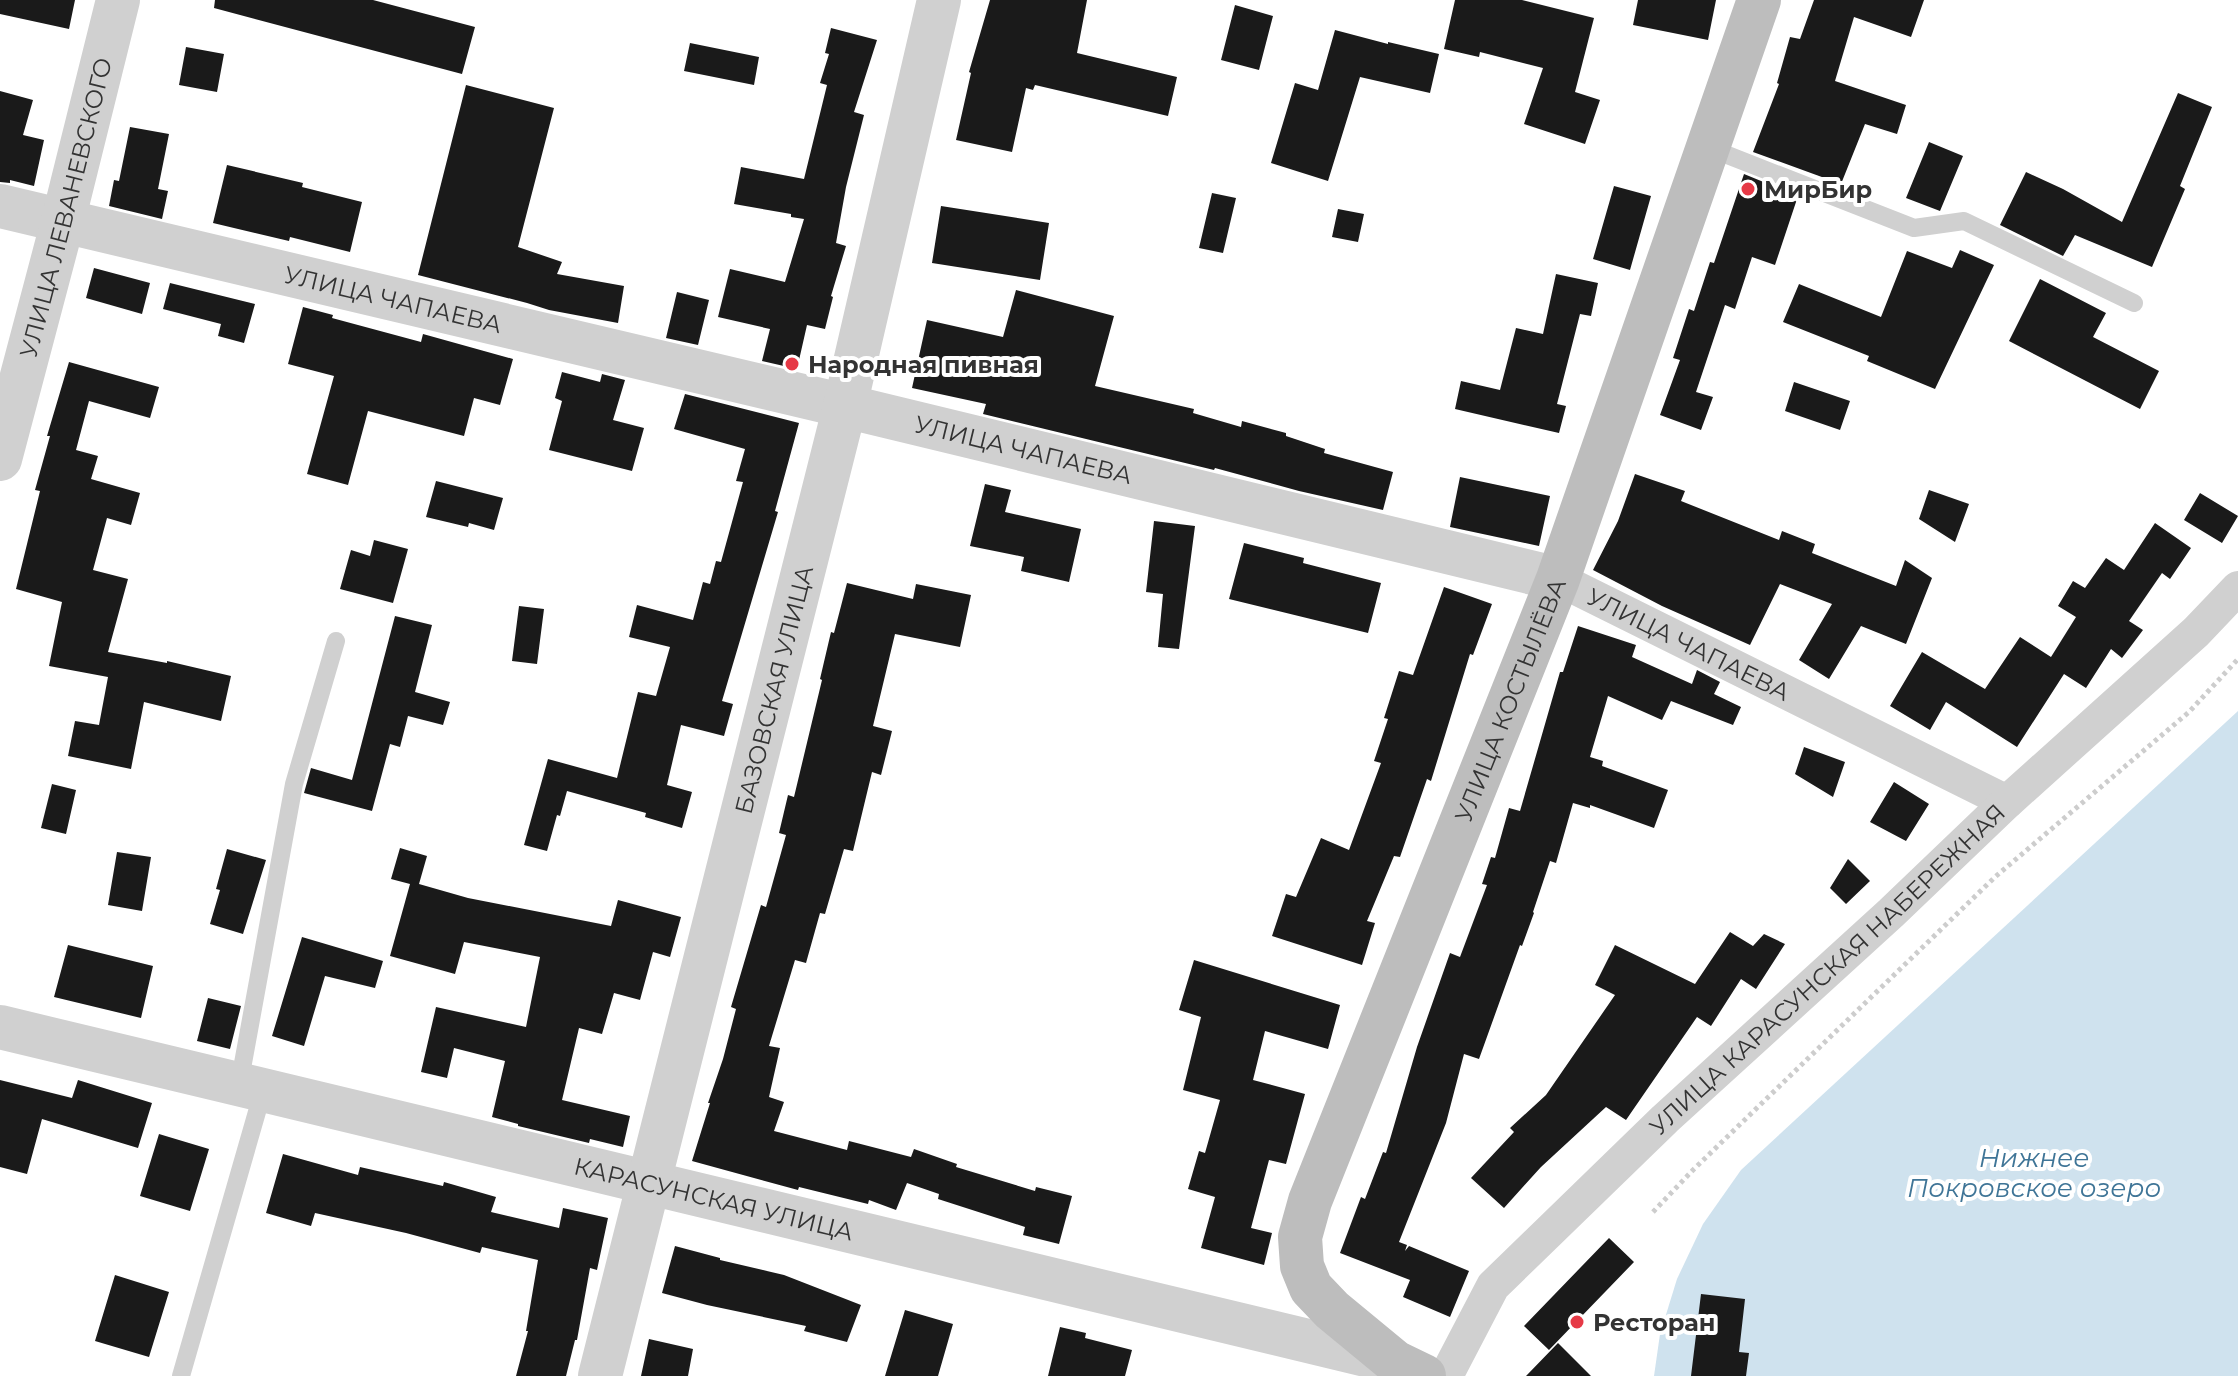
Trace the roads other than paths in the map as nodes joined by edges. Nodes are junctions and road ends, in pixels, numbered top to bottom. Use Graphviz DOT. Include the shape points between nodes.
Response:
graph roads {
  1 [pos="118,0"];
  2 [pos="939,0"];
  3 [pos="1759,0"];
  4 [pos="1707,147"];
  5 [pos="0,206"];
  6 [pos="63,221"];
  7 [pos="2134,303"];
  8 [pos="845,406"];
  9 [pos="0,459"];
  10 [pos="1558,579"];
  11 [pos="2238,588"];
  12 [pos="336,641"];
  13 [pos="2007,802"];
  14 [pos="0,1027"];
  15 [pos="251,1088"];
  16 [pos="647,1182"];
  17 [pos="1410,1369"];
  18 [pos="181,1376"];
  19 [pos="600,1376"];
  20 [pos="1446,1376"];
  1 -- 6 [label="street, УЛИЦА ЛЕВАНЕВСКОГО"];
  2 -- 8 [label="street, БАЗОВСКАЯ УЛИЦА"];
  3 -- 4 [label="main road, УЛИЦА КОСТЫЛЁВА"];
  4 -- 7 [label="lane" via="1914,228 1964,221"];
  4 -- 10 [label="main road, УЛИЦА КОСТЫЛЁВА"];
  5 -- 6 [label="street, УЛИЦА ЧАПАЕВА"];
  6 -- 8 [label="street, УЛИЦА ЧАПАЕВА"];
  6 -- 9 [label="street, УЛИЦА ЛЕВАНЕВСКОГО"];
  8 -- 10 [label="street, УЛИЦА ЧАПАЕВА"];
  8 -- 16 [label="street, БАЗОВСКАЯ УЛИЦА"];
  10 -- 13 [label="street, УЛИЦА ЧАПАЕВА"];
  10 -- 17 [label="main road, УЛИЦА КОСТЫЛЁВА" via="1300,1237 1302,1266 1311,1288"];
  11 -- 13 [label="street, УЛИЦА КАРАСУНСКАЯ НАБЕРЕЖНАЯ"];
  12 -- 15 [label="lane" via="294,784"];
  13 -- 20 [label="street, УЛИЦА КАРАСУНСКАЯ НАБЕРЕЖНАЯ" via="1493,1286"];
  14 -- 15 [label="street, КАРАСУНСКАЯ УЛИЦА"];
  15 -- 16 [label="street, КАРАСУНСКАЯ УЛИЦА"];
  15 -- 18 [label="lane"];
  16 -- 17 [label="street, КАРАСУНСКАЯ УЛИЦА"];
  16 -- 19 [label="street, БАЗОВСКАЯ УЛИЦА"];
}
